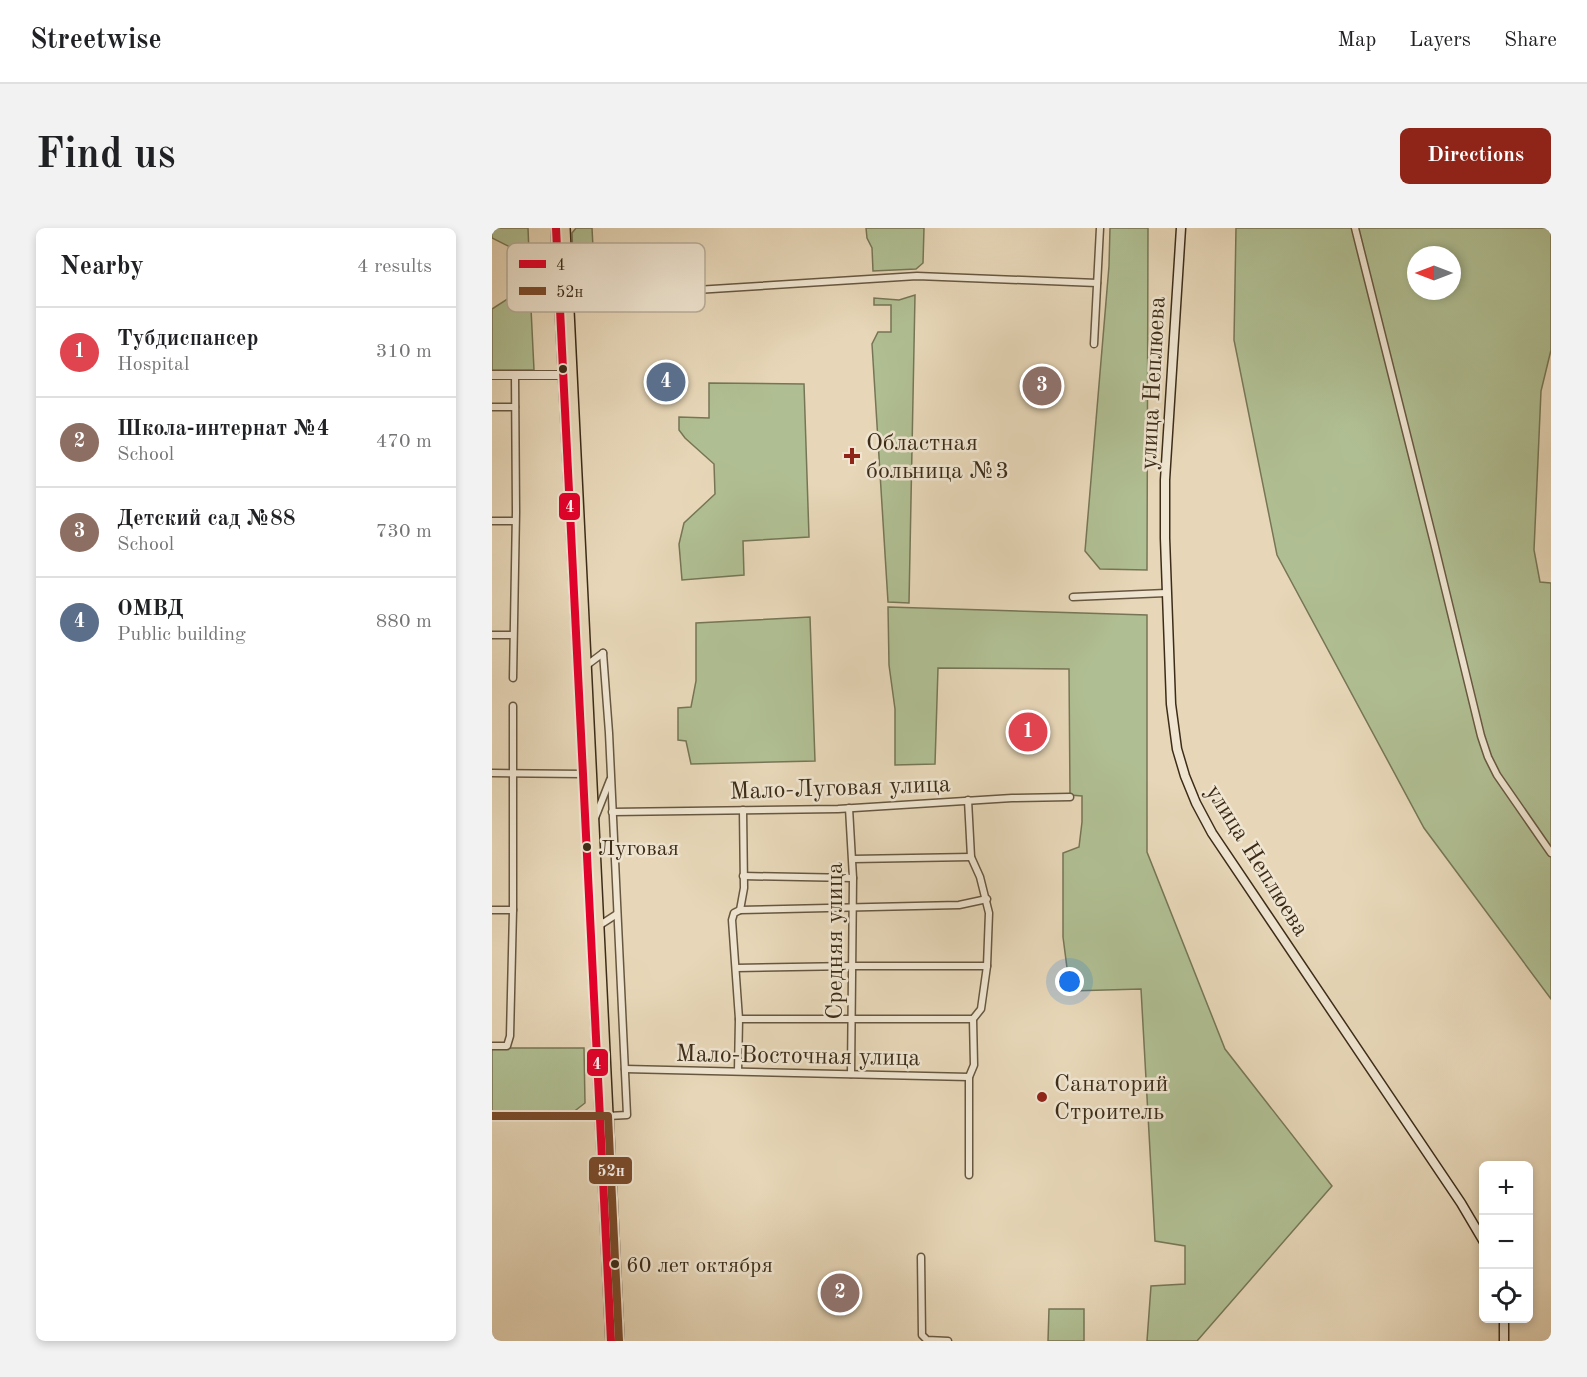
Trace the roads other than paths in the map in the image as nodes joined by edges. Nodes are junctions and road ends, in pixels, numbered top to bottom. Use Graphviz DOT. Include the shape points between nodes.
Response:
graph roads {
  1 [pos="556,228"];
  2 [pos="565,228"];
  3 [pos="1100,228"];
  4 [pos="1181,228"];
  5 [pos="1355,228"];
  6 [pos="558,243"];
  7 [pos="565,243"];
  8 [pos="1097,282"];
  9 [pos="705,290"];
  10 [pos="565,312"];
  11 [pos="1094,344"];
  12 [pos="492,375"];
  13 [pos="515,375"];
  14 [pos="568,375"];
  15 [pos="492,407"];
  16 [pos="515,407"];
  17 [pos="492,521"];
  18 [pos="515,521"];
  19 [pos="1166,593"];
  20 [pos="1073,597"];
  21 [pos="492,635"];
  22 [pos="513,635"];
  23 [pos="587,665"];
  24 [pos="513,678"];
  25 [pos="513,706"];
  26 [pos="492,773"];
  27 [pos="512,773"];
  28 [pos="584,774"];
  29 [pos="610,779"];
  30 [pos="1070,797"];
  31 [pos="968,800"];
  32 [pos="849,808"];
  33 [pos="743,810"];
  34 [pos="612,812"];
  35 [pos="594,818"];
  36 [pos="1551,853"];
  37 [pos="971,857"];
  38 [pos="853,859"];
  39 [pos="743,876"];
  40 [pos="853,878"];
  41 [pos="987,899"];
  42 [pos="853,907"];
  43 [pos="492,910"];
  44 [pos="513,910"];
  45 [pos="740,910"];
  46 [pos="617,914"];
  47 [pos="600,925"];
  48 [pos="852,966"];
  49 [pos="987,966"];
  50 [pos="736,968"];
  51 [pos="739,1019"];
  52 [pos="852,1019"];
  53 [pos="973,1019"];
  54 [pos="492,1046"];
  55 [pos="625,1069"];
  56 [pos="738,1071"];
  57 [pos="852,1074"];
  58 [pos="969,1077"];
  59 [pos="492,1116"];
  60 [pos="604,1116"];
  61 [pos="969,1175"];
  62 [pos="1479,1233"];
  63 [pos="921,1257"];
  64 [pos="1504,1323"];
  65 [pos="611,1341"];
  66 [pos="619,1341"];
  67 [pos="948,1341"];
  68 [pos="1504,1341"];
  1 -- 6 [label="main road"];
  2 -- 7 [label="main road"];
  3 -- 8 [label="street"];
  4 -- 19 [label="main road, улица Неплюева" via="1166,480"];
  5 -- 36 [label="street" via="1480,736 1497,775"];
  8 -- 9 [label="street" via="917,276"];
  8 -- 11 [label="street"];
  10 -- 14 [label="main road"];
  12 -- 13 [label="street"];
  13 -- 14 [label="street"];
  13 -- 16 [label="street"];
  14 -- 23 [label="main road"];
  14 -- 28 [label="main road"];
  15 -- 16 [label="street"];
  16 -- 18 [label="street"];
  17 -- 18 [label="street"];
  18 -- 22 [label="street"];
  19 -- 20 [label="street"];
  19 -- 62 [label="main road, улица Неплюева" via="1172,721 1196,803 1212,833"];
  21 -- 22 [label="street"];
  22 -- 24 [label="street"];
  23 -- 29 [label="street" via="603,653"];
  23 -- 35 [label="main road"];
  25 -- 27 [label="street"];
  26 -- 27 [label="street"];
  27 -- 28 [label="street"];
  27 -- 44 [label="street"];
  28 -- 60 [label="main road"];
  29 -- 34 [label="street"];
  29 -- 35 [label="street"];
  30 -- 31 [label="street, Мало-Луговая улица"];
  31 -- 32 [label="street, Мало-Луговая улица"];
  31 -- 37 [label="street"];
  32 -- 33 [label="street, Мало-Луговая улица"];
  32 -- 38 [label="street, Средняя улица"];
  33 -- 34 [label="street, Мало-Луговая улица"];
  33 -- 39 [label="street"];
  34 -- 46 [label="street"];
  35 -- 47 [label="main road"];
  37 -- 38 [label="street"];
  37 -- 41 [label="street"];
  38 -- 40 [label="street, Средняя улица"];
  39 -- 40 [label="street"];
  39 -- 45 [label="street"];
  40 -- 42 [label="street, Средняя улица"];
  41 -- 42 [label="street" via="959,905"];
  41 -- 49 [label="street"];
  42 -- 45 [label="street"];
  42 -- 48 [label="street, Средняя улица"];
  43 -- 44 [label="street"];
  44 -- 54 [label="street" via="510,1036 508,1044"];
  45 -- 50 [label="street" via="732,920"];
  46 -- 47 [label="street"];
  46 -- 55 [label="street"];
  47 -- 60 [label="main road"];
  48 -- 49 [label="street"];
  48 -- 50 [label="street"];
  48 -- 52 [label="street, Средняя улица"];
  49 -- 53 [label="street" via="981,1009"];
  50 -- 51 [label="street"];
  51 -- 52 [label="street"];
  51 -- 56 [label="street"];
  52 -- 53 [label="street"];
  52 -- 57 [label="street, Средняя улица"];
  53 -- 58 [label="street" via="974,1065"];
  55 -- 56 [label="street, Мало-Восточная улица"];
  55 -- 60 [label="street" via="627,1115"];
  56 -- 57 [label="street, Мало-Восточная улица"];
  57 -- 58 [label="street, Мало-Восточная улица"];
  58 -- 61 [label="street"];
  59 -- 60 [label="main road"];
  60 -- 65 [label="main road"];
  60 -- 66 [label="main road"];
  63 -- 67 [label="street" via="922,1335 927,1340"];
  64 -- 68 [label="main road"];
}
